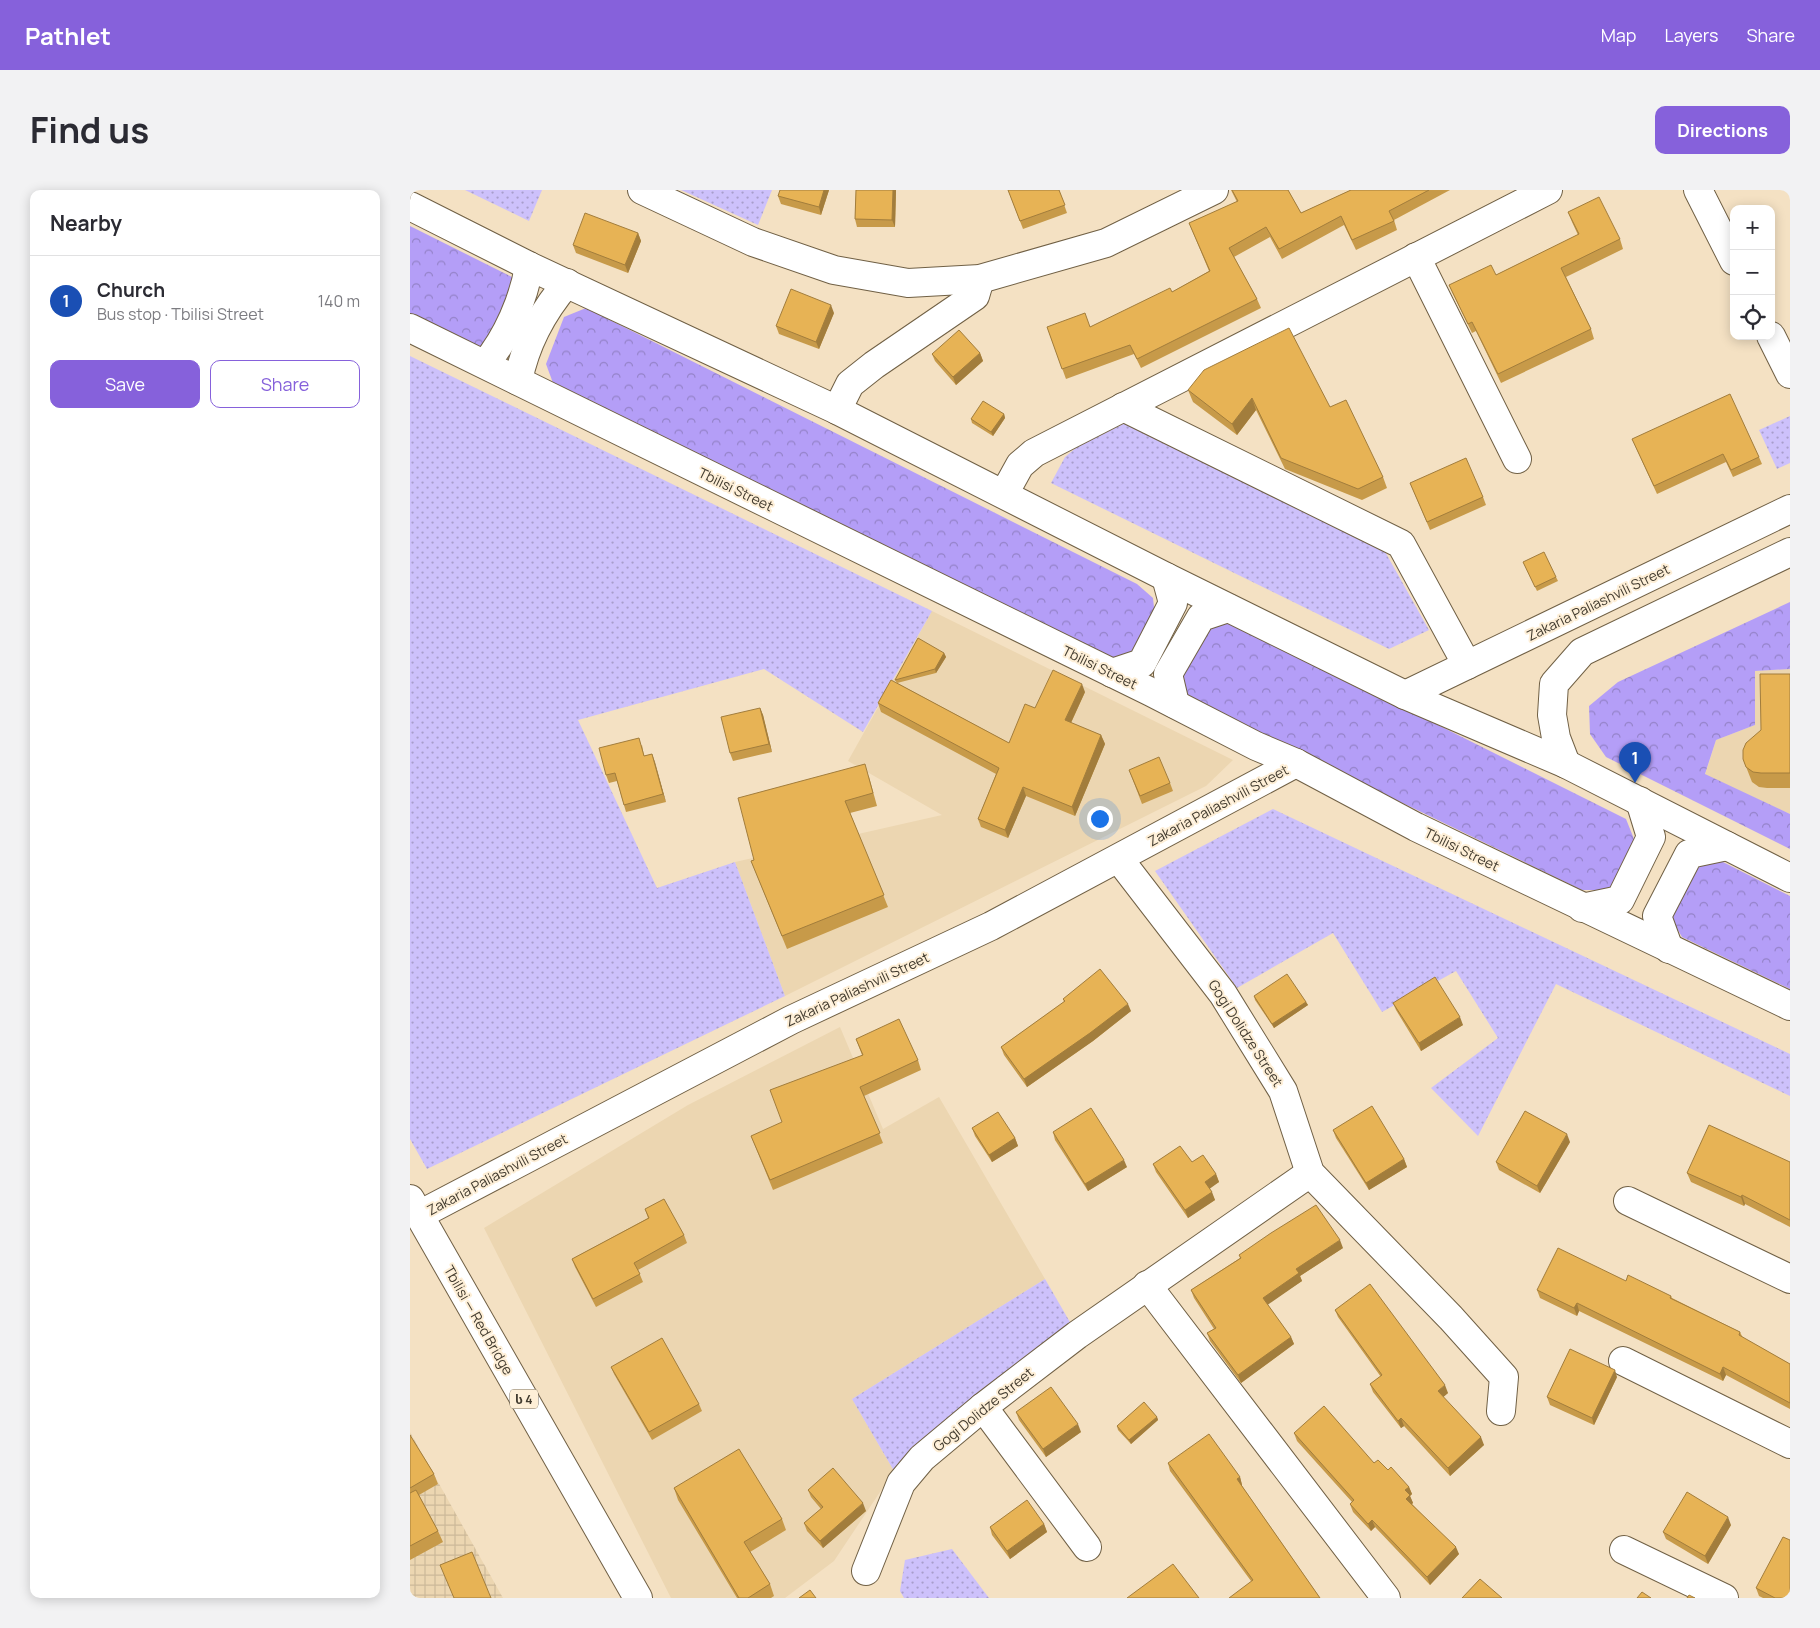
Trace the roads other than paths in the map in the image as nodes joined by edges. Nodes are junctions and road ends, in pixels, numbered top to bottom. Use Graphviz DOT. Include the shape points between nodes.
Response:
graph roads {
  1 [pos="642,190"];
  2 [pos="1214,190"];
  3 [pos="1548,190"];
  4 [pos="1698,190"];
  5 [pos="410,206"];
  6 [pos="1730,253"];
  7 [pos="1416,257"];
  8 [pos="529,266"];
  9 [pos="980,278"];
  10 [pos="567,283"];
  11 [pos="410,328"];
  12 [pos="1773,340"];
  13 [pos="485,364"];
  14 [pos="1790,374"];
  15 [pos="518,381"];
  16 [pos="1122,407"];
  17 [pos="837,410"];
  18 [pos="1517,459"];
  19 [pos="1004,494"];
  20 [pos="1790,509"];
  21 [pos="1790,552"];
  22 [pos="1166,577"];
  23 [pos="1228,608"];
  24 [pos="1467,665"];
  25 [pos="1112,673"];
  26 [pos="1405,695"];
  27 [pos="1174,704"];
  28 [pos="1296,763"];
  29 [pos="1566,764"];
  30 [pos="1640,802"];
  31 [pos="1727,846"];
  32 [pos="1119,859"];
  33 [pos="1790,878"];
  34 [pos="1582,908"];
  35 [pos="1669,949"];
  36 [pos="1790,1006"];
  37 [pos="1310,1173"];
  38 [pos="1628,1201"];
  39 [pos="415,1207"];
  40 [pos="1790,1279"];
  41 [pos="1148,1285"];
  42 [pos="1622,1361"];
  43 [pos="983,1408"];
  44 [pos="1501,1411"];
  45 [pos="1790,1444"];
  46 [pos="1087,1547"];
  47 [pos="1624,1550"];
  48 [pos="866,1571"];
  49 [pos="638,1598"];
  50 [pos="1386,1598"];
  51 [pos="1724,1598"];
  1 -- 9 [label="main road" via="753,242 834,270 908,283"];
  2 -- 9 [label="main road" via="1106,243"];
  3 -- 7 [label="main road"];
  4 -- 6 [label="main road"];
  5 -- 8 [label="main road"];
  7 -- 16 [label="main road"];
  7 -- 18 [label="main road"];
  8 -- 10 [label="main road"];
  8 -- 13 [label="main road" via="526,286 496,351"];
  9 -- 17 [label="main road" via="975,296 969,301 850,384"];
  10 -- 15 [label="main road" via="551,302 536,331 521,364"];
  10 -- 17 [label="main road"];
  11 -- 13 [label="main road, Tbilisi Street"];
  12 -- 14 [label="main road"];
  13 -- 15 [label="main road, Tbilisi Street"];
  15 -- 25 [label="main road, Tbilisi Street"];
  16 -- 19 [label="main road" via="1034,453 1020,465"];
  16 -- 24 [label="main road" via="1401,544"];
  17 -- 19 [label="main road"];
  19 -- 22 [label="main road"];
  20 -- 24 [label="main road, Zakaria Paliashvili Street"];
  21 -- 29 [label="main road" via="1582,652 1554,684 1552,715"];
  22 -- 23 [label="main road"];
  22 -- 25 [label="main road" via="1173,602 1142,663"];
  23 -- 26 [label="main road"];
  23 -- 27 [label="main road" via="1201,617 1168,674"];
  24 -- 26 [label="main road, Zakaria Paliashvili Street"];
  25 -- 27 [label="main road, Tbilisi Street"];
  26 -- 29 [label="main road"];
  27 -- 28 [label="main road, Tbilisi Street"];
  28 -- 32 [label="main road, Zakaria Paliashvili Street"];
  28 -- 34 [label="main road, Tbilisi Street" via="1416,827"];
  29 -- 30 [label="main road"];
  30 -- 31 [label="main road"];
  30 -- 34 [label="main road" via="1651,837 1620,900"];
  31 -- 33 [label="main road"];
  31 -- 35 [label="main road" via="1689,854 1657,916"];
  32 -- 37 [label="main road, Gogi Dolidze Street" via="1223,994 1278,1083"];
  32 -- 39 [label="main road, Zakaria Paliashvili Street" via="991,926 791,1020"];
  34 -- 35 [label="main road, Tbilisi Street"];
  35 -- 36 [label="main road, Tbilisi Street"];
  37 -- 41 [label="main road, Gogi Dolidze Street"];
  37 -- 44 [label="main road, Gogi Dolidze Street" via="1504,1377"];
  38 -- 40 [label="main road"];
  39 -- 49 [label="main road, Tbilisi — Red Bridge / ს 4"];
  41 -- 43 [label="main road, Gogi Dolidze Street"];
  41 -- 50 [label="main road"];
  42 -- 45 [label="main road"];
  43 -- 46 [label="main road"];
  43 -- 48 [label="main road, Gogi Dolidze Street" via="922,1458 901,1483"];
  47 -- 51 [label="main road"];
}
